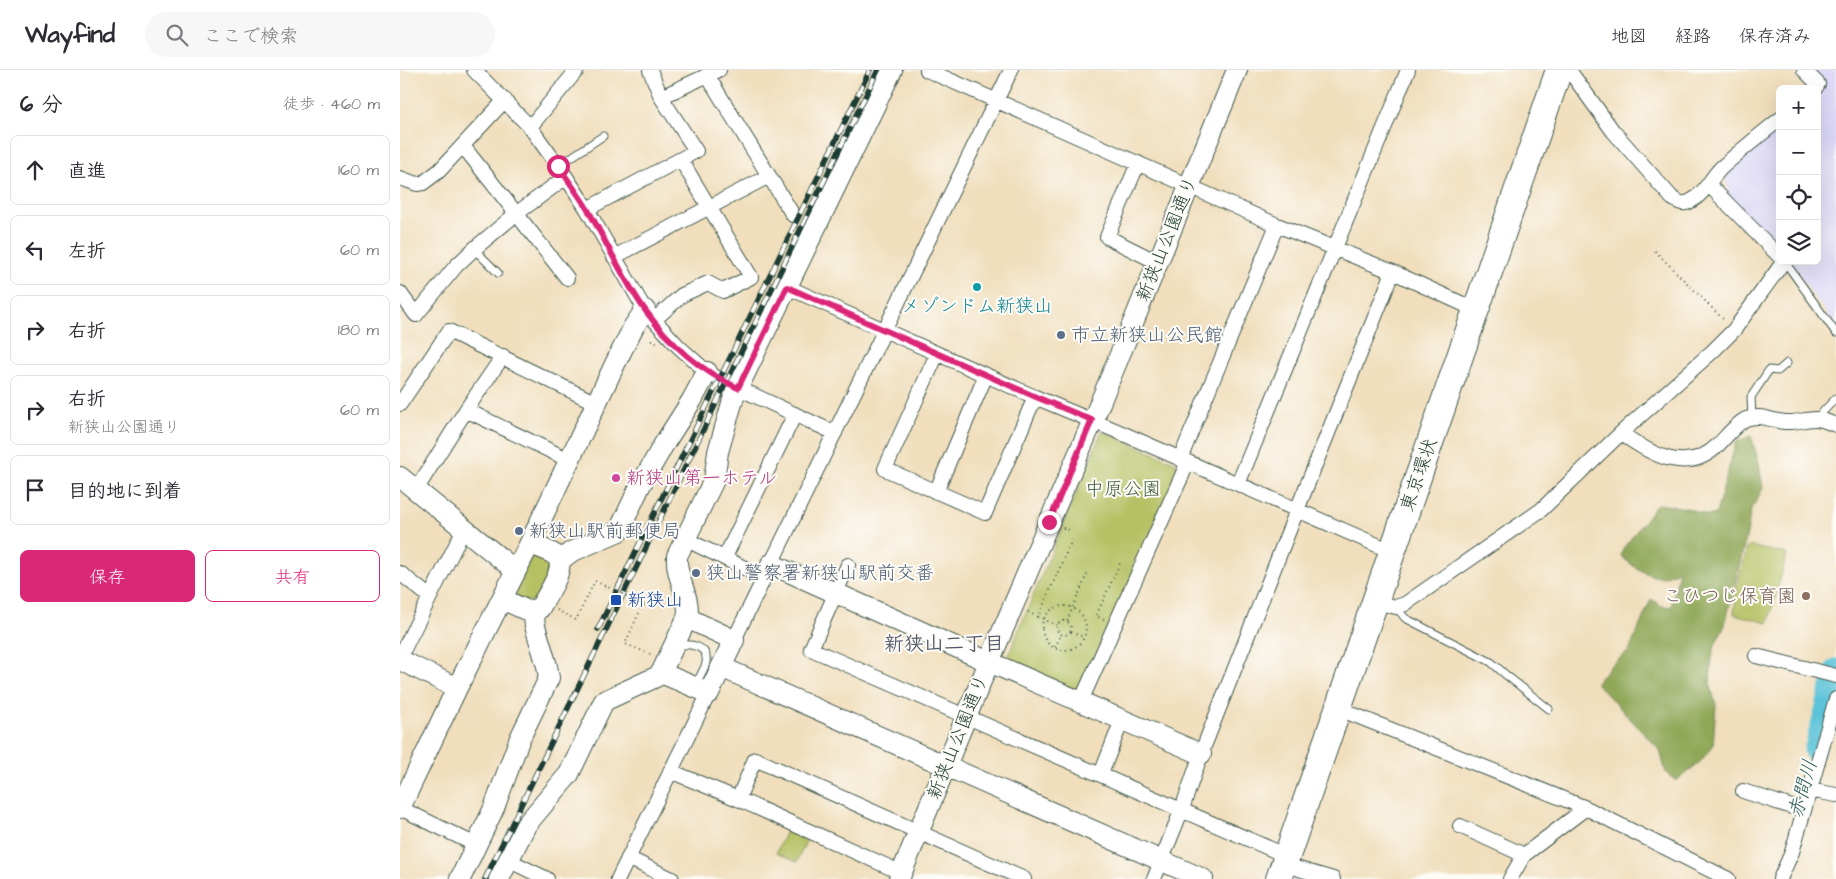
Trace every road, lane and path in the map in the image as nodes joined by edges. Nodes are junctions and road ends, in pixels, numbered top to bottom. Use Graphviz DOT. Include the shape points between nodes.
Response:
graph roads {
  1 [pos="474,70"];
  2 [pos="577,70"];
  3 [pos="650,70"];
  4 [pos="892,70"];
  5 [pos="927,70"];
  6 [pos="1011,70"];
  7 [pos="1237,70"];
  8 [pos="1408,70"];
  9 [pos="1804,70"];
  10 [pos="1569,72"];
  11 [pos="713,73"];
  12 [pos="1817,85"];
  13 [pos="661,97"];
  14 [pos="505,100"];
  15 [pos="996,101"];
  16 [pos="1776,122"];
  17 [pos="530,127"];
  18 [pos="603,136"];
  19 [pos="462,146"];
  20 [pos="681,160"];
  21 [pos="1138,163"];
  22 [pos="562,171"];
  23 [pos="769,176"];
  24 [pos="400,178"];
  25 [pos="1189,185"];
  26 [pos="1709,185"];
  27 [pos="710,207"];
  28 [pos="587,209"];
  29 [pos="516,214"];
  30 [pos="793,215"];
  31 [pos="1276,225"];
  32 [pos="474,249"];
  33 [pos="1334,249"];
  34 [pos="1655,252"];
  35 [pos="1776,253"];
  36 [pos="614,256"];
  37 [pos="1157,262"];
  38 [pos="1782,265"];
  39 [pos="1786,265"];
  40 [pos="1393,272"];
  41 [pos="498,273"];
  42 [pos="567,278"];
  43 [pos="787,287"];
  44 [pos="400,292"];
  45 [pos="1476,310"];
  46 [pos="650,315"];
  47 [pos="884,330"];
  48 [pos="1734,330"];
  49 [pos="1836,333"];
  50 [pos="937,354"];
  51 [pos="503,356"];
  52 [pos="1787,363"];
  53 [pos="707,372"];
  54 [pos="986,375"];
  55 [pos="738,388"];
  56 [pos="1036,397"];
  57 [pos="1836,398"];
  58 [pos="596,403"];
  59 [pos="400,404"];
  60 [pos="466,410"];
  61 [pos="795,414"];
  62 [pos="1752,418"];
  63 [pos="1816,419"];
  64 [pos="1092,420"];
  65 [pos="1836,425"];
  66 [pos="835,433"];
  67 [pos="1621,433"];
  68 [pos="569,460"];
  69 [pos="1184,460"];
  70 [pos="400,477"];
  71 [pos="1238,484"];
  72 [pos="416,490"];
  73 [pos="936,492"];
  74 [pos="1296,510"];
  75 [pos="464,529"];
  76 [pos="685,539"];
  77 [pos="1072,540"];
  78 [pos="530,543"];
  79 [pos="1393,552"];
  80 [pos="725,557"];
  81 [pos="559,561"];
  82 [pos="1121,561"];
  83 [pos="848,565"];
  84 [pos="516,570"];
  85 [pos="768,571"];
  86 [pos="1088,572"];
  87 [pos="400,573"];
  88 [pos="620,593"];
  89 [pos="836,594"];
  90 [pos="430,597"];
  91 [pos="618,597"];
  92 [pos="502,599"];
  93 [pos="643,604"];
  94 [pos="647,606"];
  95 [pos="1392,606"];
  96 [pos="1073,608"];
  97 [pos="554,609"];
  98 [pos="533,610"];
  99 [pos="1024,611"];
  100 [pos="1038,617"];
  101 [pos="687,618"];
  102 [pos="1044,619"];
  103 [pos="1067,622"];
  104 [pos="1110,622"];
  105 [pos="1057,625"];
  106 [pos="1071,632"];
  107 [pos="1061,635"];
  108 [pos="1084,637"];
  109 [pos="734,640"];
  110 [pos="674,647"];
  111 [pos="1055,648"];
  112 [pos="1756,656"];
  113 [pos="400,658"];
  114 [pos="989,662"];
  115 [pos="658,664"];
  116 [pos="721,667"];
  117 [pos="1833,675"];
  118 [pos="457,688"];
  119 [pos="702,690"];
  120 [pos="1836,699"];
  121 [pos="1081,701"];
  122 [pos="1549,709"];
  123 [pos="1344,711"];
  124 [pos="966,717"];
  125 [pos="1122,720"];
  126 [pos="1201,754"];
  127 [pos="946,766"];
  128 [pos="670,771"];
  129 [pos="1101,774"];
  130 [pos="1809,790"];
  131 [pos="1743,791"];
  132 [pos="1836,795"];
  133 [pos="738,799"];
  134 [pos="400,808"];
  135 [pos="1586,808"];
  136 [pos="1182,809"];
  137 [pos="1799,810"];
  138 [pos="1460,826"];
  139 [pos="919,833"];
  140 [pos="476,845"];
  141 [pos="1524,855"];
  142 [pos="628,858"];
  143 [pos="508,860"];
  144 [pos="1157,870"];
  145 [pos="1290,871"];
  146 [pos="900,876"];
  147 [pos="460,879"];
  148 [pos="499,879"];
  149 [pos="547,879"];
  150 [pos="618,879"];
  151 [pos="672,879"];
  152 [pos="1024,879"];
  153 [pos="1203,879"];
  154 [pos="1334,879"];
  155 [pos="1510,879"];
  156 [pos="1728,879"];
  157 [pos="1780,879"];
  1 -- 14 [label="street"];
  2 -- 17 [label="street"];
  3 -- 13 [label="street"];
  4 -- 43 [label="street"];
  5 -- 15 [label="street"];
  6 -- 15 [label="street"];
  7 -- 25 [label="street, 新狭山公園通り"];
  8 -- 33 [label="street"];
  9 -- 12 [label="street"];
  10 -- 26 [label="street" via="1613,131 1678,203 1692,201"];
  10 -- 45 [label="highway, 東京環状"];
  10 -- 95 [label="highway, 東京環状"];
  11 -- 13 [label="street"];
  11 -- 23 [label="street"];
  13 -- 20 [label="street" via="696,151"];
  14 -- 17 [label="street"];
  14 -- 19 [label="street"];
  15 -- 21 [label="street"];
  15 -- 47 [label="street"];
  16 -- 26 [label="street" via="1719,170"];
  17 -- 22 [label="street"];
  18 -- 22 [label="lane"];
  19 -- 24 [label="street" via="423,183"];
  19 -- 29 [label="street"];
  20 -- 27 [label="street"];
  20 -- 28 [label="street"];
  21 -- 25 [label="street"];
  21 -- 37 [label="street" via="1107,237"];
  22 -- 28 [label="street"];
  22 -- 29 [label="street"];
  23 -- 27 [label="street"];
  23 -- 30 [label="street"];
  25 -- 31 [label="street"];
  25 -- 37 [label="street, 新狭山公園通り"];
  26 -- 35 [label="street"];
  27 -- 36 [label="street"];
  27 -- 46 [label="street" via="751,277 723,291 708,283"];
  28 -- 36 [label="street"];
  29 -- 32 [label="street"];
  29 -- 42 [label="street"];
  31 -- 33 [label="street"];
  31 -- 69 [label="street"];
  32 -- 41 [label="lane"];
  32 -- 44 [label="street" via="416,315"];
  33 -- 40 [label="street"];
  33 -- 71 [label="street"];
  34 -- 48 [label="path"];
  36 -- 46 [label="street"];
  37 -- 64 [label="street, 新狭山公園通り"];
  38 -- 48 [label="street"];
  39 -- 49 [label="lane"];
  40 -- 45 [label="street"];
  40 -- 74 [label="street"];
  43 -- 47 [label="street"];
  43 -- 55 [label="street"];
  45 -- 79 [label="highway, 東京環状"];
  46 -- 53 [label="street"];
  46 -- 58 [label="street" via="634,326"];
  47 -- 50 [label="street"];
  47 -- 66 [label="street"];
  48 -- 67 [label="street"];
  50 -- 54 [label="street"];
  50 -- 73 [label="street" via="885,469"];
  51 -- 58 [label="street"];
  51 -- 59 [label="street" via="449,331"];
  51 -- 60 [label="street"];
  52 -- 62 [label="lane" via="1778,371 1769,370 1751,397"];
  53 -- 55 [label="street"];
  53 -- 81 [label="street" via="640,486 620,529"];
  54 -- 56 [label="street"];
  54 -- 73 [label="street"];
  55 -- 61 [label="street"];
  55 -- 76 [label="street" via="718,452 714,480"];
  56 -- 64 [label="street"];
  56 -- 73 [label="street" via="985,513"];
  57 -- 63 [label="lane"];
  58 -- 68 [label="street"];
  60 -- 68 [label="street"];
  60 -- 72 [label="street"];
  61 -- 66 [label="street"];
  61 -- 80 [label="street"];
  62 -- 63 [label="street" via="1762,416 1789,423"];
  62 -- 67 [label="street" via="1744,420 1711,452 1695,460 1666,459 1640,447"];
  63 -- 65 [label="street"];
  64 -- 69 [label="street"];
  64 -- 114 [label="street, 新狭山公園通り"];
  66 -- 85 [label="street"];
  67 -- 95 [label="street" via="1541,510 1405,604"];
  68 -- 78 [label="street"];
  69 -- 71 [label="street"];
  69 -- 121 [label="street"];
  70 -- 72 [label="street"];
  71 -- 74 [label="street"];
  72 -- 75 [label="street"];
  74 -- 79 [label="street"];
  74 -- 126 [label="street"];
  75 -- 84 [label="street"];
  75 -- 90 [label="street"];
  76 -- 80 [label="street"];
  76 -- 101 [label="street" via="676,556 676,566 689,608"];
  77 -- 100 [label="path"];
  78 -- 81 [label="street"];
  78 -- 84 [label="street"];
  79 -- 123 [label="highway, 東京環状"];
  80 -- 85 [label="street"];
  81 -- 98 [label="street" via="560,571 554,583 540,608"];
  82 -- 104 [label="path" via="1096,616"];
  83 -- 89 [label="street"];
  84 -- 92 [label="street"];
  85 -- 89 [label="street"];
  85 -- 109 [label="street"];
  86 -- 96 [label="path"];
  87 -- 90 [label="street"];
  88 -- 91 [label="path, bridge"];
  88 -- 93 [label="path, bridge"];
  88 -- 97 [label="path, bridge" via="595,581 576,620"];
  89 -- 114 [label="street"];
  89 -- 124 [label="street" via="812,649"];
  90 -- 113 [label="street"];
  92 -- 98 [label="street" via="528,611"];
  92 -- 118 [label="street"];
  93 -- 94 [label="path, bridge"];
  93 -- 115 [label="path" via="625,644"];
  95 -- 122 [label="lane" via="1405,618 1492,662"];
  95 -- 123 [label="highway, 東京環状"];
  96 -- 102 [label="path" via="1056,608"];
  96 -- 103 [label="path"];
  96 -- 108 [label="path" via="1085,623"];
  98 -- 140 [label="street" via="549,678 520,738 494,808"];
  99 -- 100 [label="path"];
  100 -- 102 [label="path"];
  101 -- 109 [label="street"];
  101 -- 110 [label="street"];
  102 -- 105 [label="path"];
  102 -- 111 [label="path" via="1044,636"];
  103 -- 105 [label="path" via="1061,621"];
  103 -- 106 [label="path"];
  105 -- 107 [label="path"];
  106 -- 107 [label="path"];
  106 -- 108 [label="path"];
  107 -- 111 [label="path"];
  108 -- 111 [label="path" via="1076,646 1066,650"];
  109 -- 116 [label="street"];
  110 -- 115 [label="street"];
  110 -- 119 [label="lane" via="693,644 705,653"];
  112 -- 117 [label="street"];
  113 -- 118 [label="street"];
  114 -- 121 [label="street"];
  114 -- 124 [label="street, 新狭山公園通り"];
  115 -- 119 [label="street"];
  115 -- 143 [label="street" via="656,677 604,701 569,774 526,825"];
  116 -- 119 [label="street"];
  116 -- 127 [label="street"];
  118 -- 134 [label="street"];
  119 -- 128 [label="street"];
  120 -- 130 [label="street"];
  121 -- 125 [label="street"];
  123 -- 135 [label="street"];
  123 -- 145 [label="highway, 東京環状"];
  124 -- 127 [label="street, 新狭山公園通り"];
  124 -- 129 [label="street"];
  125 -- 126 [label="street"];
  125 -- 129 [label="street"];
  126 -- 136 [label="street"];
  127 -- 139 [label="street, 新狭山公園通り"];
  127 -- 144 [label="street"];
  128 -- 133 [label="street"];
  128 -- 142 [label="street"];
  129 -- 136 [label="street"];
  130 -- 132 [label="street"];
  130 -- 137 [label="street"];
  131 -- 137 [label="street"];
  133 -- 139 [label="street" via="755,759"];
  133 -- 146 [label="street"];
  134 -- 140 [label="street"];
  135 -- 141 [label="street"];
  135 -- 156 [label="street"];
  136 -- 144 [label="street"];
  136 -- 145 [label="street"];
  137 -- 157 [label="street" via="1792,852"];
  138 -- 141 [label="street"];
  139 -- 146 [label="street, 新狭山公園通り"];
  139 -- 152 [label="street"];
  140 -- 147 [label="street"];
  141 -- 155 [label="street"];
  142 -- 150 [label="street"];
  142 -- 151 [label="street"];
  143 -- 148 [label="street"];
  143 -- 149 [label="street"];
  144 -- 153 [label="street"];
  145 -- 154 [label="street"];
}
